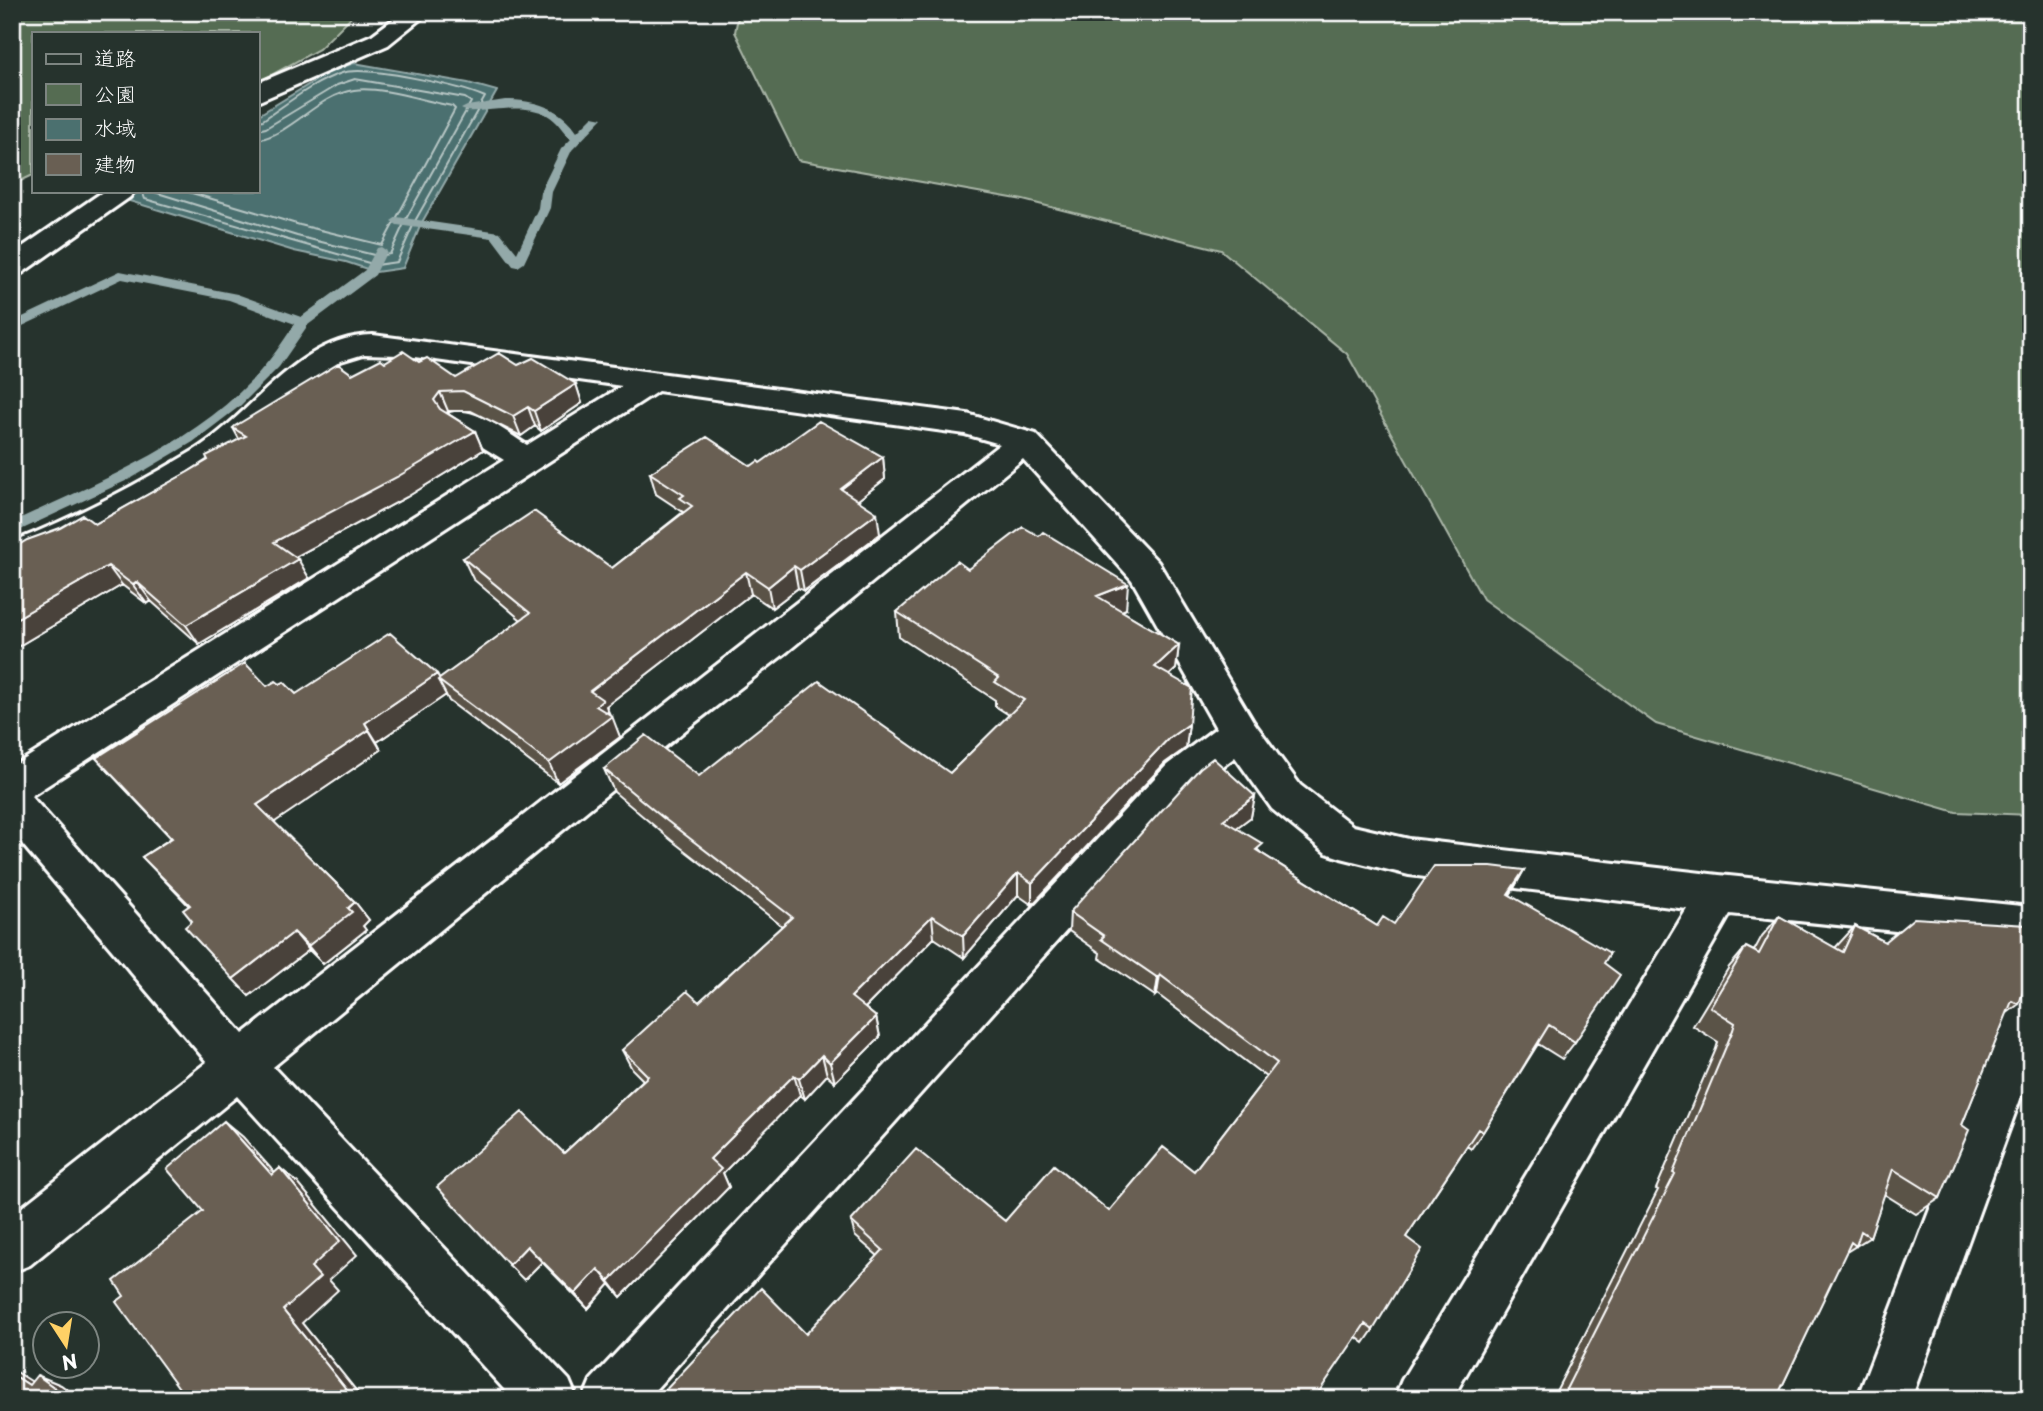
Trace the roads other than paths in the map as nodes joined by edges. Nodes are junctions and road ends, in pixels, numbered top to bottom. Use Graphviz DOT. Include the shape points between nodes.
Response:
graph roads {
  1 [pos="418,12"];
  2 [pos="259,94"];
  3 [pos="120,192"];
  4 [pos="12,267"];
  5 [pos="652,381"];
  6 [pos="461,420"];
  7 [pos="1025,441"];
  8 [pos="526,459"];
  9 [pos="12,556"];
  10 [pos="1239,732"];
  11 [pos="12,789"];
  12 [pos="12,803"];
  13 [pos="1719,894"];
  14 [pos="2031,926"];
  15 [pos="2031,1006"];
  16 [pos="240,1065"];
  17 [pos="12,1247"];
  18 [pos="550,1399"];
  19 [pos="610,1399"];
  20 [pos="1421,1399"];
  21 [pos="1884,1399"];
  1 -- 2 [label="street" via="380,40"];
  3 -- 4 [label="street"];
  5 -- 7 [label="street" via="967,424"];
  5 -- 8 [label="street"];
  5 -- 9 [label="street" via="400,346 343,346 207,457 62,536"];
  6 -- 8 [label="street"];
  7 -- 10 [label="street" via="1145,571"];
  7 -- 16 [label="street"];
  8 -- 11 [label="street"];
  10 -- 13 [label="street" via="1286,797 1341,841 1409,857"];
  10 -- 19 [label="street" via="1181,776"];
  12 -- 16 [label="street"];
  13 -- 14 [label="street"];
  13 -- 20 [label="street"];
  15 -- 21 [label="street"];
  16 -- 17 [label="street"];
  16 -- 18 [label="street"];
}
